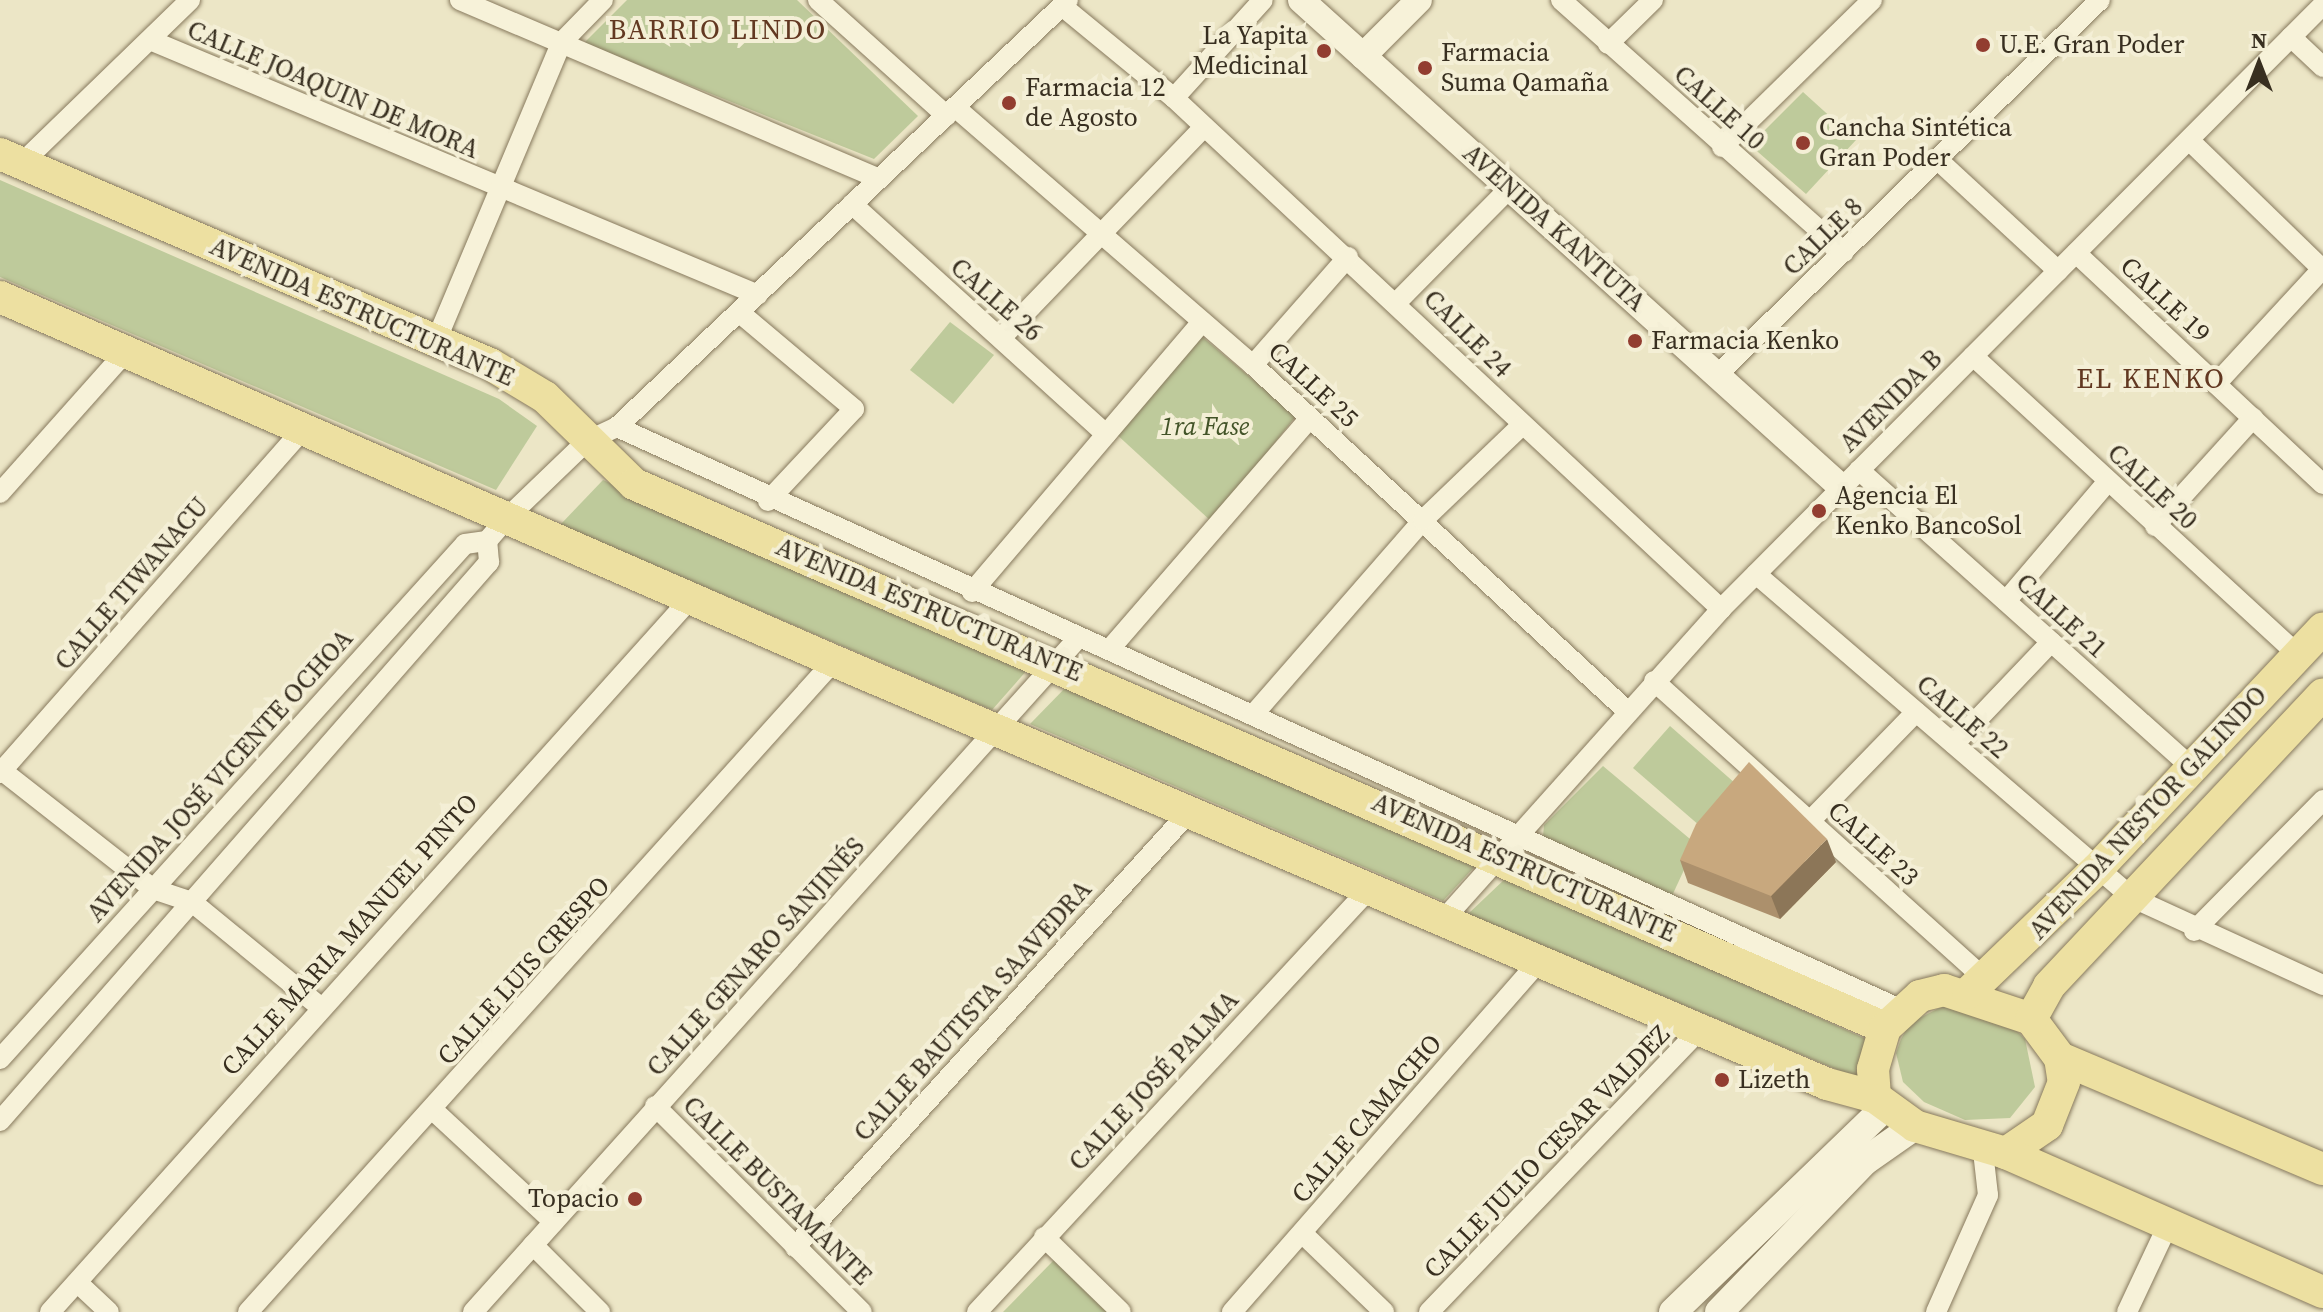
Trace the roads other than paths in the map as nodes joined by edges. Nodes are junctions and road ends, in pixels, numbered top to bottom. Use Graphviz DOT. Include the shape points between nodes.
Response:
graph roads {
  1 [pos="460,0"];
  2 [pos="603,0"];
  3 [pos="1263,0"];
  4 [pos="1301,0"];
  5 [pos="1419,0"];
  6 [pos="1561,0"];
  7 [pos="1653,0"];
  8 [pos="1872,0"];
  9 [pos="2100,0"];
  10 [pos="821,1"];
  11 [pos="184,2"];
  12 [pos="1065,3"];
  13 [pos="2323,5"];
  14 [pos="2291,37"];
  15 [pos="150,40"];
  16 [pos="561,43"];
  17 [pos="1608,44"];
  18 [pos="1363,56"];
  19 [pos="2323,67"];
  20 [pos="1174,98"];
  21 [pos="951,112"];
  22 [pos="1204,127"];
  23 [pos="2189,140"];
  24 [pos="1722,147"];
  25 [pos="11,158"];
  26 [pos="1939,161"];
  27 [pos="879,179"];
  28 [pos="497,188"];
  29 [pos="1510,188"];
  30 [pos="852,204"];
  31 [pos="1100,234"];
  32 [pos="1844,252"];
  33 [pos="2076,253"];
  34 [pos="1348,257"];
  35 [pos="2323,270"];
  36 [pos="2058,271"];
  37 [pos="758,295"];
  38 [pos="0,297"];
  39 [pos="1397,302"];
  40 [pos="740,313"];
  41 [pos="1202,322"];
  42 [pos="1001,338"];
  43 [pos="436,341"];
  44 [pos="124,354"];
  45 [pos="1973,356"];
  46 [pos="1253,365"];
  47 [pos="1717,375"];
  48 [pos="2216,384"];
  49 [pos="2253,418"];
  50 [pos="1309,419"];
  51 [pos="1522,425"];
  52 [pos="617,427"];
  53 [pos="303,429"];
  54 [pos="1106,434"];
  55 [pos="587,441"];
  56 [pos="1850,479"];
  57 [pos="2108,481"];
  58 [pos="2323,484"];
  59 [pos="0,493"];
  60 [pos="768,501"];
  61 [pos="509,516"];
  62 [pos="1423,520"];
  63 [pos="2155,526"];
  64 [pos="487,541"];
  65 [pos="1756,574"];
  66 [pos="972,592"];
  67 [pos="692,597"];
  68 [pos="2006,601"];
  69 [pos="1721,609"];
  70 [pos="2323,628"];
  71 [pos="1079,637"];
  72 [pos="2051,642"];
  73 [pos="1109,650"];
  74 [pos="2298,655"];
  75 [pos="834,661"];
  76 [pos="1056,665"];
  77 [pos="1654,681"];
  78 [pos="2323,694"];
  79 [pos="1626,710"];
  80 [pos="1916,712"];
  81 [pos="1253,715"];
  82 [pos="998,731"];
  83 [pos="1954,744"];
  84 [pos="2192,768"];
  85 [pos="1,771"];
  86 [pos="2323,800"];
  87 [pos="1191,810"];
  88 [pos="1810,821"];
  89 [pos="2314,824"];
  90 [pos="1504,846"];
  91 [pos="2097,869"];
  92 [pos="1371,887"];
  93 [pos="153,889"];
  94 [pos="2133,898"];
  95 [pos="192,902"];
  96 [pos="1445,918"];
  97 [pos="2194,931"];
  98 [pos="1541,959"];
  99 [pos="2323,985"];
  100 [pos="1978,987"];
  101 [pos="318,1005"];
  102 [pos="1892,1018"];
  103 [pos="2031,1019"];
  104 [pos="1701,1028"];
  105 [pos="2060,1058"];
  106 [pos="0,1059"];
  107 [pos="1880,1102"];
  108 [pos="655,1106"];
  109 [pos="434,1111"];
  110 [pos="0,1121"];
  111 [pos="1915,1126"];
  112 [pos="1994,1152"];
  113 [pos="2323,1169"];
  114 [pos="554,1222"];
  115 [pos="2168,1225"];
  116 [pos="1302,1233"];
  117 [pos="1044,1237"];
  118 [pos="533,1245"];
  119 [pos="795,1247"];
  120 [pos="78,1283"];
  121 [pos="2323,1292"];
  122 [pos="50,1312"];
  123 [pos="109,1312"];
  124 [pos="248,1312"];
  125 [pos="473,1312"];
  126 [pos="600,1312"];
  127 [pos="862,1312"];
  128 [pos="977,1312"];
  129 [pos="1121,1312"];
  130 [pos="1232,1312"];
  131 [pos="1384,1312"];
  132 [pos="1429,1312"];
  133 [pos="1673,1312"];
  134 [pos="1719,1312"];
  135 [pos="1936,1312"];
  136 [pos="2127,1312"];
  1 -- 16 [label="street"];
  2 -- 16 [label="street"];
  3 -- 20 [label="street"];
  4 -- 18 [label="street, AVENIDA KANTUTA"];
  5 -- 18 [label="street"];
  6 -- 17 [label="street, CALLE 10"];
  7 -- 17 [label="street"];
  8 -- 24 [label="street"];
  9 -- 26 [label="street, CALLE 8"];
  10 -- 21 [label="street, CALLE 25"];
  11 -- 15 [label="street"];
  12 -- 20 [label="street, CALLE 24"];
  12 -- 21 [label="street"];
  13 -- 14 [label="street, AVENIDA B"];
  14 -- 19 [label="street"];
  14 -- 23 [label="street, AVENIDA B"];
  15 -- 25 [label="street"];
  15 -- 28 [label="street, CALLE JOAQUIN DE MORA"];
  16 -- 27 [label="street"];
  16 -- 28 [label="street"];
  17 -- 24 [label="street, CALLE 10"];
  18 -- 29 [label="street, AVENIDA KANTUTA"];
  20 -- 22 [label="street, CALLE 24"];
  21 -- 27 [label="street"];
  21 -- 31 [label="street, CALLE 25"];
  22 -- 31 [label="street"];
  22 -- 34 [label="street, CALLE 24"];
  23 -- 33 [label="street, AVENIDA B"];
  23 -- 35 [label="street"];
  24 -- 32 [label="street, CALLE 10"];
  25 -- 43 [label="main road, AVENIDA ESTRUCTURANTE"];
  26 -- 32 [label="street, CALLE 8"];
  26 -- 36 [label="street"];
  27 -- 30 [label="street"];
  28 -- 37 [label="street, CALLE JOAQUIN DE MORA"];
  28 -- 43 [label="street"];
  29 -- 39 [label="street"];
  29 -- 47 [label="street, AVENIDA KANTUTA"];
  30 -- 37 [label="street"];
  30 -- 42 [label="street, CALLE 26"];
  31 -- 41 [label="street, CALLE 25"];
  31 -- 42 [label="street"];
  32 -- 47 [label="street, CALLE 8"];
  33 -- 36 [label="street, AVENIDA B"];
  33 -- 48 [label="street, CALLE 19"];
  34 -- 39 [label="street, CALLE 24"];
  34 -- 46 [label="street"];
  35 -- 48 [label="street"];
  36 -- 45 [label="street, AVENIDA B"];
  37 -- 40 [label="street"];
  38 -- 44 [label="main road"];
  39 -- 51 [label="street, CALLE 24"];
  40 -- 52 [label="street"];
  40 -- 60 [label="street" via="854,409"];
  41 -- 46 [label="street, CALLE 25"];
  41 -- 54 [label="street"];
  42 -- 54 [label="street, CALLE 26"];
  43 -- 55 [label="main road, AVENIDA ESTRUCTURANTE" via="545,397"];
  44 -- 53 [label="main road"];
  44 -- 59 [label="street"];
  45 -- 56 [label="street, AVENIDA B"];
  45 -- 57 [label="street, CALLE 20"];
  46 -- 50 [label="street, CALLE 25"];
  47 -- 56 [label="street, AVENIDA KANTUTA"];
  48 -- 49 [label="street, CALLE 19"];
  49 -- 58 [label="street, CALLE 19"];
  49 -- 63 [label="street"];
  50 -- 62 [label="street, CALLE 25"];
  50 -- 73 [label="street"];
  51 -- 62 [label="street"];
  51 -- 69 [label="street, CALLE 24"];
  52 -- 55 [label="street"];
  52 -- 60 [label="street, AVENIDA ESTRUCTURANTE"];
  53 -- 61 [label="main road"];
  53 -- 85 [label="street, CALLE TIWANACU"];
  54 -- 66 [label="street"];
  55 -- 61 [label="street"];
  55 -- 76 [label="main road, AVENIDA ESTRUCTURANTE" via="634,484"];
  56 -- 65 [label="street, AVENIDA B"];
  56 -- 68 [label="street, CALLE 21"];
  57 -- 63 [label="street, CALLE 20"];
  57 -- 68 [label="street"];
  60 -- 66 [label="street, AVENIDA ESTRUCTURANTE"];
  61 -- 64 [label="street"];
  61 -- 67 [label="main road"];
  62 -- 79 [label="street, CALLE 25"];
  62 -- 81 [label="street"];
  63 -- 74 [label="street, CALLE 20"];
  64 -- 93 [label="street, AVENIDA JOSÉ VICENTE OCHOA" via="465,544"];
  64 -- 95 [label="street" via="489,562"];
  65 -- 69 [label="street, AVENIDA B"];
  65 -- 80 [label="street, CALLE 22"];
  66 -- 71 [label="street, AVENIDA ESTRUCTURANTE"];
  67 -- 75 [label="main road"];
  67 -- 101 [label="street, CALLE MARIA MANUEL PINTO"];
  68 -- 72 [label="street, CALLE 21"];
  69 -- 77 [label="street, AVENIDA B"];
  70 -- 74 [label="main road, AVENIDA NESTOR GALINDO"];
  71 -- 73 [label="street, AVENIDA ESTRUCTURANTE"];
  71 -- 76 [label="street, CALLE GENARO SANJINÉS"];
  72 -- 83 [label="street"];
  72 -- 84 [label="street, CALLE 21"];
  73 -- 81 [label="street, AVENIDA ESTRUCTURANTE"];
  74 -- 84 [label="main road, AVENIDA NESTOR GALINDO"];
  75 -- 82 [label="main road"];
  75 -- 109 [label="street, CALLE LUIS CRESPO"];
  76 -- 82 [label="street, CALLE GENARO SANJINÉS"];
  76 -- 90 [label="main road, AVENIDA ESTRUCTURANTE"];
  77 -- 79 [label="street, AVENIDA B"];
  77 -- 88 [label="street, CALLE 23"];
  78 -- 94 [label="main road, AVENIDA NESTOR GALINDO"];
  79 -- 90 [label="street, AVENIDA B"];
  80 -- 83 [label="street, CALLE 22"];
  80 -- 88 [label="street"];
  81 -- 90 [label="street, AVENIDA ESTRUCTURANTE"];
  82 -- 87 [label="main road"];
  82 -- 108 [label="street, CALLE GENARO SANJINÉS"];
  83 -- 91 [label="street, CALLE 22"];
  84 -- 91 [label="main road, AVENIDA NESTOR GALINDO"];
  85 -- 93 [label="street"];
  86 -- 89 [label="street"];
  87 -- 92 [label="main road"];
  87 -- 119 [label="street, CALLE BAUTISTA SAAVEDRA"];
  88 -- 100 [label="street, CALLE 23"];
  89 -- 97 [label="street"];
  90 -- 96 [label="street, AVENIDA B"];
  90 -- 102 [label="main road, AVENIDA ESTRUCTURANTE"];
  91 -- 94 [label="street, CALLE 22"];
  91 -- 100 [label="main road, AVENIDA NESTOR GALINDO"];
  92 -- 96 [label="main road"];
  92 -- 117 [label="street, CALLE JOSÉ PALMA"];
  93 -- 95 [label="street"];
  93 -- 106 [label="street, AVENIDA JOSÉ VICENTE OCHOA"];
  94 -- 97 [label="street, CALLE 22"];
  94 -- 103 [label="main road, AVENIDA NESTOR GALINDO" via="2049,986"];
  95 -- 101 [label="street"];
  95 -- 110 [label="street"];
  96 -- 98 [label="main road"];
  97 -- 99 [label="street, CALLE 22"];
  98 -- 104 [label="main road"];
  98 -- 116 [label="street, CALLE CAMACHO"];
  100 -- 102 [label="main road" via="1932,993"];
  100 -- 103 [label="main road"];
  101 -- 120 [label="street, CALLE MARIA MANUEL PINTO"];
  102 -- 107 [label="main road" via="1873,1069"];
  103 -- 105 [label="main road"];
  104 -- 107 [label="main road"];
  104 -- 132 [label="street, CALLE JULIO CESAR VALDEZ"];
  105 -- 112 [label="main road" via="2064,1082 2047,1125"];
  105 -- 113 [label="main road"];
  107 -- 111 [label="main road"];
  107 -- 133 [label="main road"];
  108 -- 114 [label="street, CALLE GENARO SANJINÉS"];
  108 -- 119 [label="street, CALLE BUSTAMANTE"];
  109 -- 114 [label="street"];
  109 -- 124 [label="street, CALLE LUIS CRESPO"];
  111 -- 112 [label="main road"];
  111 -- 134 [label="main road" via="1865,1161"];
  112 -- 115 [label="main road"];
  112 -- 135 [label="street" via="1988,1195"];
  114 -- 118 [label="street, CALLE GENARO SANJINÉS"];
  115 -- 121 [label="main road"];
  115 -- 136 [label="street"];
  116 -- 130 [label="street, CALLE CAMACHO"];
  116 -- 131 [label="street"];
  117 -- 128 [label="street, CALLE JOSÉ PALMA"];
  117 -- 129 [label="street"];
  118 -- 125 [label="street, CALLE GENARO SANJINÉS"];
  118 -- 126 [label="street"];
  119 -- 127 [label="street, CALLE BUSTAMANTE"];
  120 -- 122 [label="street, CALLE MARIA MANUEL PINTO"];
  120 -- 123 [label="street"];
}
